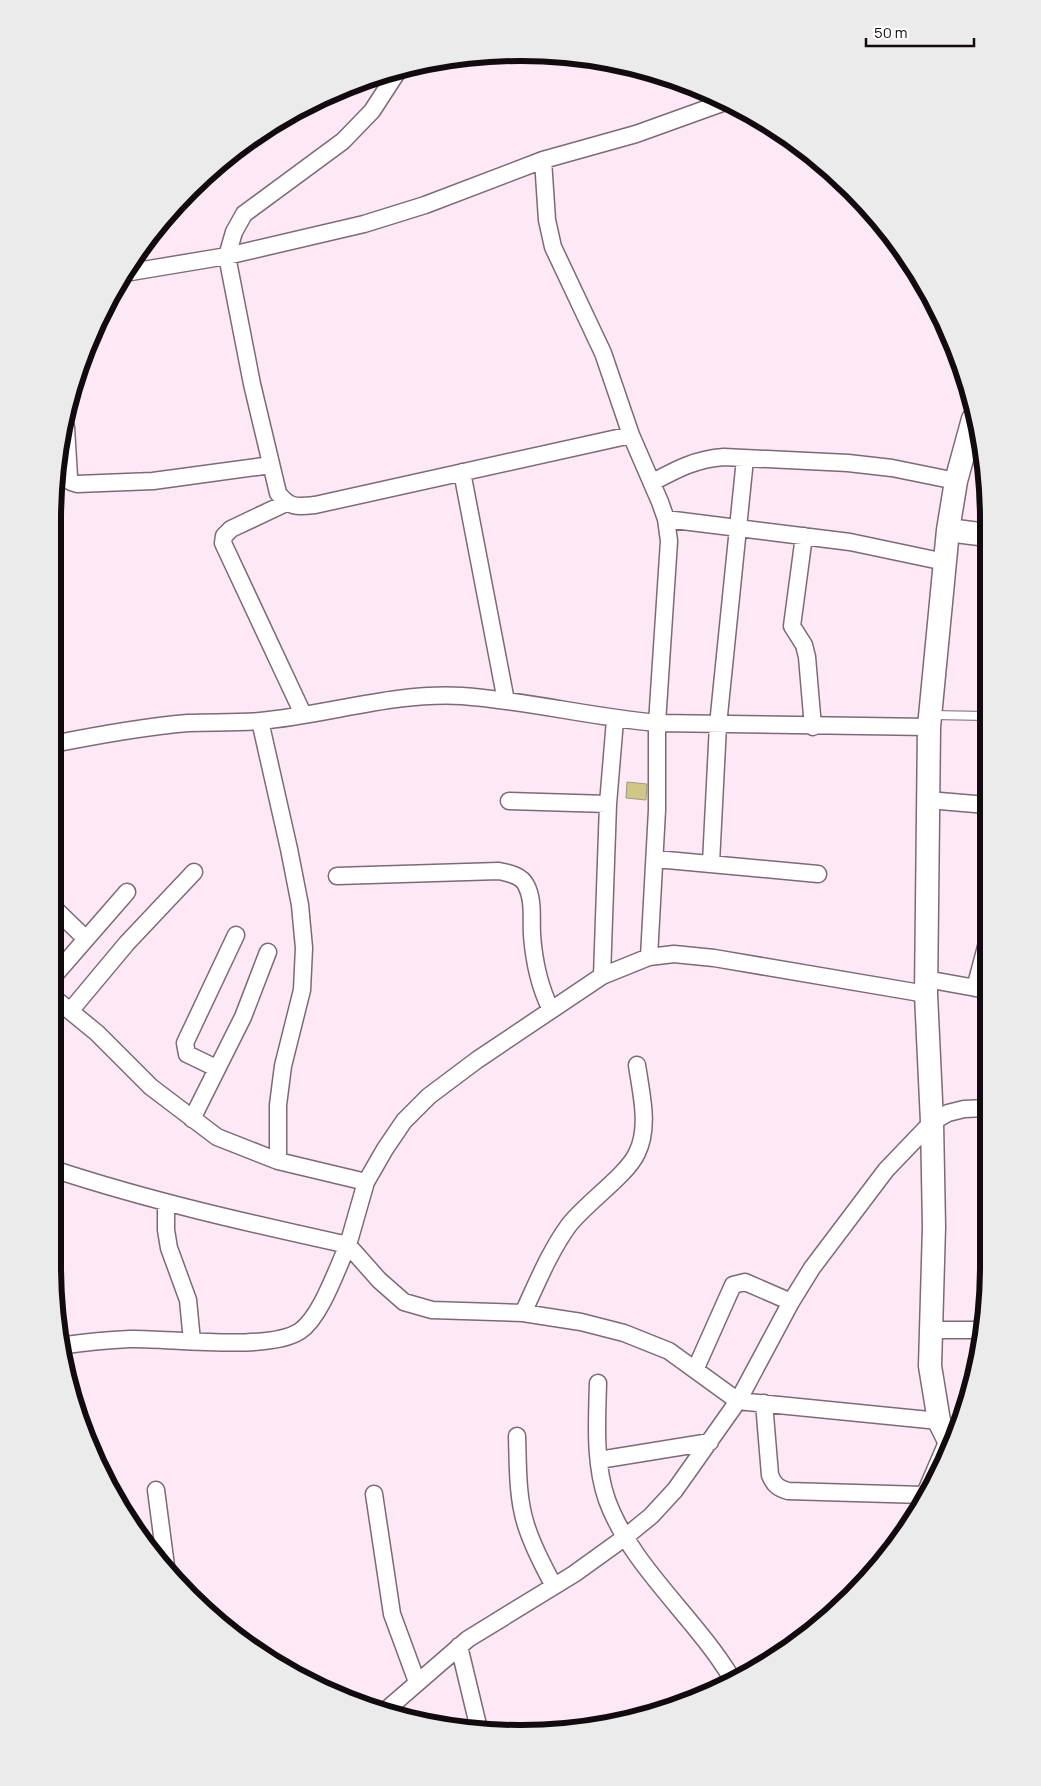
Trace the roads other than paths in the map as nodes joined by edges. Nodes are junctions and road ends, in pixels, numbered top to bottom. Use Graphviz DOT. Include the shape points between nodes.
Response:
graph roads {
  1 [pos="392,80"];
  2 [pos="716,105"];
  3 [pos="543,160"];
  4 [pos="227,256"];
  5 [pos="135,271"];
  6 [pos="970,428"];
  7 [pos="631,434"];
  8 [pos="67,448"];
  9 [pos="745,459"];
  10 [pos="272,465"];
  11 [pos="462,472"];
  12 [pos="956,481"];
  13 [pos="653,482"];
  14 [pos="286,503"];
  15 [pos="666,519"];
  16 [pos="737,527"];
  17 [pos="948,530"];
  18 [pos="980,533"];
  19 [pos="804,536"];
  20 [pos="946,562"];
  21 [pos="506,701"];
  22 [pos="303,714"];
  23 [pos="980,717"];
  24 [pos="615,720"];
  25 [pos="260,721"];
  26 [pos="929,721"];
  27 [pos="657,723"];
  28 [pos="718,725"];
  29 [pos="814,727"];
  30 [pos="61,742"];
  31 [pos="928,800"];
  32 [pos="509,801"];
  33 [pos="608,804"];
  34 [pos="980,804"];
  35 [pos="656,858"];
  36 [pos="711,864"];
  37 [pos="194,872"];
  38 [pos="818,874"];
  39 [pos="337,876"];
  40 [pos="127,892"];
  41 [pos="61,915"];
  42 [pos="236,935"];
  43 [pos="86,939"];
  44 [pos="268,952"];
  45 [pos="649,956"];
  46 [pos="61,968"];
  47 [pos="602,976"];
  48 [pos="926,987"];
  49 [pos="980,989"];
  50 [pos="61,1003"];
  51 [pos="71,1010"];
  52 [pos="552,1010"];
  53 [pos="637,1065"];
  54 [pos="216,1068"];
  55 [pos="980,1108"];
  56 [pos="192,1118"];
  57 [pos="932,1122"];
  58 [pos="278,1161"];
  59 [pos="61,1171"];
  60 [pos="366,1182"];
  61 [pos="166,1204"];
  62 [pos="348,1245"];
  63 [pos="791,1302"];
  64 [pos="523,1313"];
  65 [pos="931,1330"];
  66 [pos="975,1330"];
  67 [pos="192,1340"];
  68 [pos="68,1345"];
  69 [pos="696,1368"];
  70 [pos="598,1383"];
  71 [pos="738,1401"];
  72 [pos="764,1404"];
  73 [pos="946,1435"];
  74 [pos="517,1436"];
  75 [pos="710,1442"];
  76 [pos="937,1458"];
  77 [pos="599,1460"];
  78 [pos="156,1490"];
  79 [pos="374,1494"];
  80 [pos="914,1502"];
  81 [pos="624,1538"];
  82 [pos="165,1555"];
  83 [pos="554,1586"];
  84 [pos="459,1646"];
  85 [pos="729,1674"];
  86 [pos="417,1682"];
  87 [pos="391,1706"];
  88 [pos="477,1723"];
  1 -- 4 [label="street" via="372,111 343,141 244,214 234,232"];
  2 -- 3 [label="street" via="636,134"];
  3 -- 4 [label="street" via="425,205 364,224"];
  3 -- 7 [label="street" via="547,220 553,247 603,353"];
  4 -- 5 [label="street"];
  4 -- 10 [label="street" via="252,384"];
  6 -- 12 [label="main road"];
  7 -- 11 [label="street"];
  7 -- 13 [label="street"];
  8 -- 10 [label="street" via="69,477 77,484 153,481"];
  9 -- 12 [label="street" via="848,463"];
  9 -- 13 [label="street" via="704,458"];
  9 -- 16 [label="street"];
  10 -- 14 [label="street" via="278,493"];
  11 -- 14 [label="street" via="315,505"];
  11 -- 21 [label="street"];
  12 -- 17 [label="main road"];
  13 -- 15 [label="street"];
  14 -- 22 [label="street" via="231,529 224,536 224,543"];
  15 -- 16 [label="street"];
  15 -- 27 [label="street" via="669,541"];
  16 -- 19 [label="street"];
  16 -- 28 [label="street"];
  17 -- 18 [label="main road"];
  17 -- 20 [label="main road"];
  19 -- 20 [label="street"];
  19 -- 29 [label="street" via="792,626 804,645 807,658"];
  20 -- 26 [label="main road"];
  21 -- 22 [label="street" via="419,696"];
  21 -- 24 [label="street"];
  22 -- 25 [label="street"];
  23 -- 26 [label="lane"];
  24 -- 27 [label="street"];
  24 -- 33 [label="street"];
  25 -- 30 [label="street" via="188,723 122,730"];
  25 -- 58 [label="street" via="293,868 304,948 302,990 278,1105"];
  26 -- 29 [label="street"];
  26 -- 31 [label="main road"];
  27 -- 28 [label="street"];
  27 -- 35 [label="street"];
  28 -- 29 [label="street"];
  28 -- 36 [label="street"];
  31 -- 34 [label="street"];
  31 -- 48 [label="main road"];
  32 -- 33 [label="street"];
  33 -- 47 [label="street"];
  35 -- 36 [label="street"];
  35 -- 45 [label="street"];
  36 -- 38 [label="street"];
  37 -- 51 [label="street" via="126,943"];
  39 -- 52 [label="street" via="499,871 515,875 526,883 532,902 535,965"];
  40 -- 43 [label="street"];
  41 -- 43 [label="street"];
  42 -- 54 [label="street" via="185,1043 187,1054"];
  43 -- 46 [label="street"];
  44 -- 54 [label="street" via="249,1003"];
  45 -- 47 [label="street"];
  45 -- 48 [label="street" via="674,954 714,958"];
  47 -- 52 [label="street"];
  48 -- 49 [label="street"];
  48 -- 57 [label="main road"];
  50 -- 51 [label="street"];
  51 -- 56 [label="street" via="151,1087"];
  52 -- 60 [label="street" via="429,1096 404,1121 384,1148"];
  53 -- 64 [label="street" via="643,1113 642,1138 637,1153 569,1225 552,1252"];
  54 -- 56 [label="street"];
  55 -- 57 [label="street" via="956,1110"];
  56 -- 58 [label="street" via="217,1137"];
  57 -- 63 [label="street" via="848,1216"];
  57 -- 65 [label="main road" via="934,1227"];
  58 -- 60 [label="street"];
  59 -- 61 [label="street"];
  60 -- 62 [label="street"];
  61 -- 62 [label="street"];
  61 -- 67 [label="street" via="169,1248 188,1300"];
  62 -- 64 [label="street" via="404,1302 432,1310"];
  62 -- 67 [label="street" via="315,1315 300,1331 273,1340"];
  63 -- 69 [label="street" via="745,1282 733,1284"];
  63 -- 71 [label="street"];
  64 -- 69 [label="street" via="624,1332 669,1350"];
  65 -- 66 [label="street"];
  65 -- 73 [label="main road" via="930,1366"];
  67 -- 68 [label="street" via="131,1339"];
  69 -- 71 [label="street"];
  70 -- 77 [label="street"];
  71 -- 72 [label="street"];
  71 -- 75 [label="street"];
  72 -- 73 [label="street"];
  72 -- 80 [label="street" via="770,1475 780,1488"];
  73 -- 76 [label="street"];
  74 -- 83 [label="street" via="520,1494 526,1524"];
  75 -- 77 [label="street"];
  75 -- 81 [label="street" via="675,1490"];
  77 -- 81 [label="street" via="607,1499"];
  78 -- 82 [label="street"];
  79 -- 86 [label="street" via="392,1614"];
  81 -- 83 [label="street"];
  81 -- 85 [label="street"];
  83 -- 84 [label="street"];
  84 -- 86 [label="street"];
  84 -- 88 [label="street"];
  86 -- 87 [label="street"];
}
